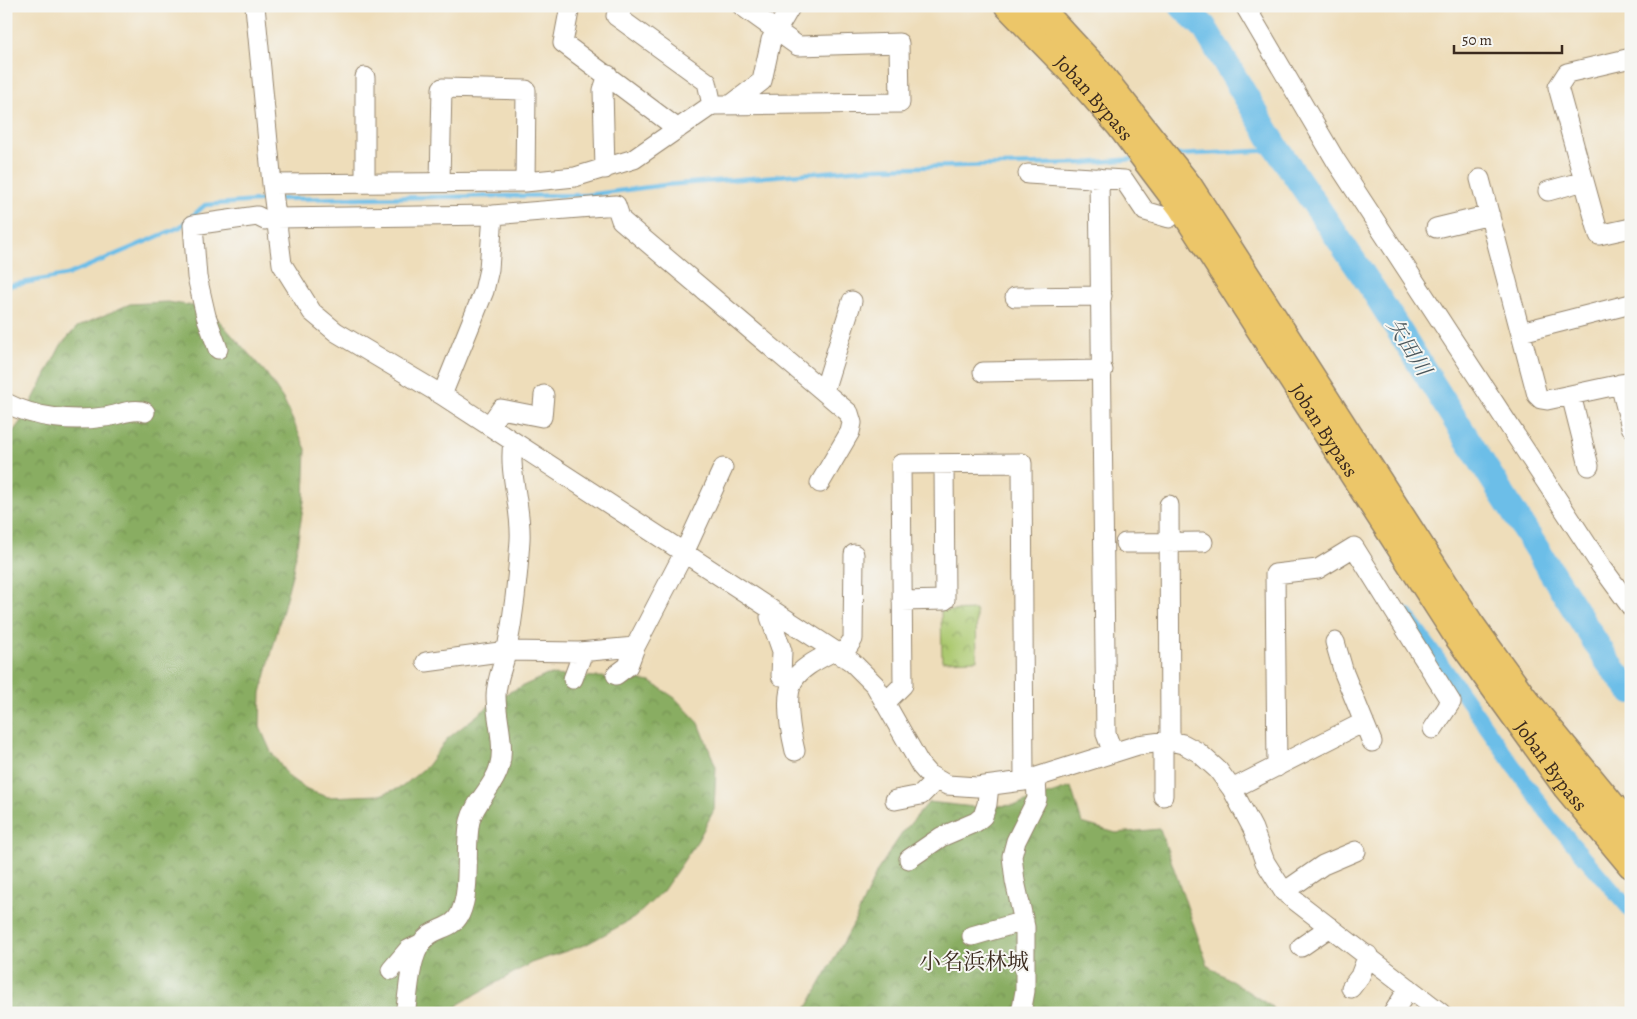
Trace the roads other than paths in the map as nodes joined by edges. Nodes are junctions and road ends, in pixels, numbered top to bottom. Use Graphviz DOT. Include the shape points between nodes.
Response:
graph roads {
  1 [pos="255,6"];
  2 [pos="570,6"];
  3 [pos="624,6"];
  4 [pos="742,6"];
  5 [pos="790,6"];
  6 [pos="1008,6"];
  7 [pos="1038,6"];
  8 [pos="1246,6"];
  9 [pos="776,30"];
  10 [pos="1631,58"];
  11 [pos="608,75"];
  12 [pos="365,77"];
  13 [pos="712,104"];
  14 [pos="732,104"];
  15 [pos="1132,126"];
  16 [pos="678,129"];
  17 [pos="605,169"];
  18 [pos="1028,174"];
  19 [pos="1100,178"];
  20 [pos="1480,179"];
  21 [pos="1584,181"];
  22 [pos="440,182"];
  23 [pos="525,182"];
  24 [pos="365,183"];
  25 [pos="272,184"];
  26 [pos="1548,191"];
  27 [pos="1178,193"];
  28 [pos="493,215"];
  29 [pos="1490,215"];
  30 [pos="276,218"];
  31 [pos="1436,228"];
  32 [pos="1631,228"];
  33 [pos="1102,296"];
  34 [pos="1015,297"];
  35 [pos="852,301"];
  36 [pos="1631,304"];
  37 [pos="1521,332"];
  38 [pos="218,349"];
  39 [pos="1103,370"];
  40 [pos="983,372"];
  41 [pos="1626,383"];
  42 [pos="824,392"];
  43 [pos="442,395"];
  44 [pos="544,395"];
  45 [pos="1571,395"];
  46 [pos="6,403"];
  47 [pos="145,412"];
  48 [pos="489,426"];
  49 [pos="1631,427"];
  50 [pos="514,442"];
  51 [pos="944,464"];
  52 [pos="1589,466"];
  53 [pos="723,468"];
  54 [pos="820,483"];
  55 [pos="1169,505"];
  56 [pos="1168,542"];
  57 [pos="1203,542"];
  58 [pos="1125,543"];
  59 [pos="684,553"];
  60 [pos="854,554"];
  61 [pos="902,600"];
  62 [pos="1631,607"];
  63 [pos="771,610"];
  64 [pos="1335,642"];
  65 [pos="636,647"];
  66 [pos="507,651"];
  67 [pos="583,652"];
  68 [pos="838,653"];
  69 [pos="426,662"];
  70 [pos="616,675"];
  71 [pos="781,676"];
  72 [pos="573,680"];
  73 [pos="886,702"];
  74 [pos="1364,722"];
  75 [pos="1433,729"];
  76 [pos="1167,741"];
  77 [pos="1372,742"];
  78 [pos="794,751"];
  79 [pos="1113,753"];
  80 [pos="1277,768"];
  81 [pos="936,780"];
  82 [pos="1030,780"];
  83 [pos="989,786"];
  84 [pos="1232,789"];
  85 [pos="1163,796"];
  86 [pos="895,800"];
  87 [pos="1631,828"];
  88 [pos="1356,851"];
  89 [pos="908,859"];
  90 [pos="1631,865"];
  91 [pos="1284,892"];
  92 [pos="1024,921"];
  93 [pos="1330,927"];
  94 [pos="972,936"];
  95 [pos="420,944"];
  96 [pos="1300,947"];
  97 [pos="1368,955"];
  98 [pos="390,970"];
  99 [pos="1351,988"];
  100 [pos="1409,988"];
  101 [pos="406,1013"];
  102 [pos="1020,1013"];
  103 [pos="1393,1013"];
  104 [pos="1441,1013"];
  1 -- 25 [label="street"];
  2 -- 11 [label="street" via="564,43"];
  3 -- 13 [label="street" via="616,16 707,82"];
  4 -- 9 [label="street"];
  5 -- 9 [label="street"];
  6 -- 15 [label="highway, Joban Bypass" via="1076,76"];
  7 -- 15 [label="highway, Joban Bypass" via="1097,70"];
  8 -- 62 [label="street" via="1336,161"];
  9 -- 14 [label="street" via="768,48 762,82"];
  9 -- 14 [label="street" via="798,46 899,43 900,103"];
  10 -- 21 [label="street" via="1567,73 1558,87"];
  11 -- 16 [label="street"];
  11 -- 17 [label="street" via="603,90"];
  12 -- 24 [label="street"];
  13 -- 14 [label="street"];
  13 -- 16 [label="street"];
  15 -- 27 [label="highway, Joban Bypass"];
  16 -- 17 [label="street" via="634,158"];
  17 -- 23 [label="street" via="575,177"];
  18 -- 19 [label="street"];
  19 -- 27 [label="street" via="1124,180 1145,211 1169,218"];
  19 -- 33 [label="street"];
  20 -- 29 [label="street"];
  21 -- 26 [label="street"];
  21 -- 32 [label="street" via="1599,236"];
  22 -- 23 [label="street"];
  22 -- 23 [label="street" via="442,88 526,90"];
  22 -- 24 [label="street"];
  24 -- 25 [label="street"];
  25 -- 30 [label="street"];
  27 -- 87 [label="highway, Joban Bypass" via="1470,623 1524,698"];
  27 -- 90 [label="highway, Joban Bypass" via="1456,636 1566,787"];
  28 -- 30 [label="street"];
  28 -- 42 [label="street" via="616,205 621,220"];
  28 -- 43 [label="street" via="484,291"];
  29 -- 31 [label="street"];
  29 -- 37 [label="street"];
  30 -- 38 [label="street" via="266,220 257,216 187,221 196,277"];
  30 -- 43 [label="street" via="282,264 312,312 336,332"];
  33 -- 34 [label="street"];
  33 -- 39 [label="street"];
  35 -- 42 [label="street"];
  36 -- 37 [label="street"];
  37 -- 45 [label="street" via="1537,395 1547,400"];
  39 -- 40 [label="street"];
  39 -- 79 [label="street" via="1106,734"];
  41 -- 45 [label="street"];
  41 -- 49 [label="street"];
  42 -- 54 [label="street" via="849,413 852,424"];
  43 -- 48 [label="street"];
  44 -- 48 [label="street" via="542,417 501,409"];
  45 -- 52 [label="street"];
  46 -- 47 [label="street" via="47,416 70,419 106,417 138,409"];
  48 -- 50 [label="street"];
  50 -- 59 [label="street"];
  50 -- 66 [label="street" via="511,461 520,538"];
  51 -- 61 [label="street" via="901,464"];
  51 -- 61 [label="street" via="945,600"];
  51 -- 82 [label="street" via="1022,463"];
  53 -- 59 [label="street"];
  55 -- 56 [label="street"];
  56 -- 57 [label="street"];
  56 -- 58 [label="street"];
  56 -- 76 [label="street"];
  59 -- 63 [label="street"];
  59 -- 65 [label="street"];
  60 -- 68 [label="street" via="853,639"];
  61 -- 73 [label="street" via="904,685"];
  63 -- 68 [label="street"];
  63 -- 71 [label="street" via="770,617 782,651"];
  64 -- 74 [label="street"];
  65 -- 67 [label="street"];
  65 -- 70 [label="street" via="628,666"];
  66 -- 67 [label="street"];
  66 -- 69 [label="street"];
  66 -- 95 [label="street" via="499,671 496,696 502,749 499,768 471,820 464,901 453,924 430,934"];
  67 -- 72 [label="street"];
  68 -- 73 [label="street" via="875,685"];
  68 -- 78 [label="street" via="802,671 793,682 790,726"];
  73 -- 81 [label="street" via="913,754"];
  74 -- 77 [label="street"];
  74 -- 80 [label="street"];
  75 -- 80 [label="street" via="1451,702 1354,547 1318,569 1275,574"];
  76 -- 79 [label="street"];
  76 -- 84 [label="street" via="1198,752 1218,770"];
  76 -- 85 [label="street"];
  79 -- 82 [label="street"];
  80 -- 84 [label="street"];
  81 -- 83 [label="street" via="960,787"];
  81 -- 86 [label="street" via="921,795"];
  82 -- 83 [label="street"];
  82 -- 92 [label="street" via="1037,800 1012,856"];
  83 -- 89 [label="street" via="983,816 941,836"];
  84 -- 91 [label="street" via="1253,829 1265,862"];
  88 -- 91 [label="street" via="1323,865"];
  91 -- 93 [label="street"];
  92 -- 94 [label="street"];
  92 -- 102 [label="street" via="1026,991"];
  93 -- 96 [label="street"];
  93 -- 97 [label="street"];
  95 -- 98 [label="street" via="408,950"];
  95 -- 101 [label="street" via="415,956"];
  97 -- 99 [label="street" via="1360,976"];
  97 -- 100 [label="street"];
  100 -- 103 [label="street"];
  100 -- 104 [label="street"];
}
